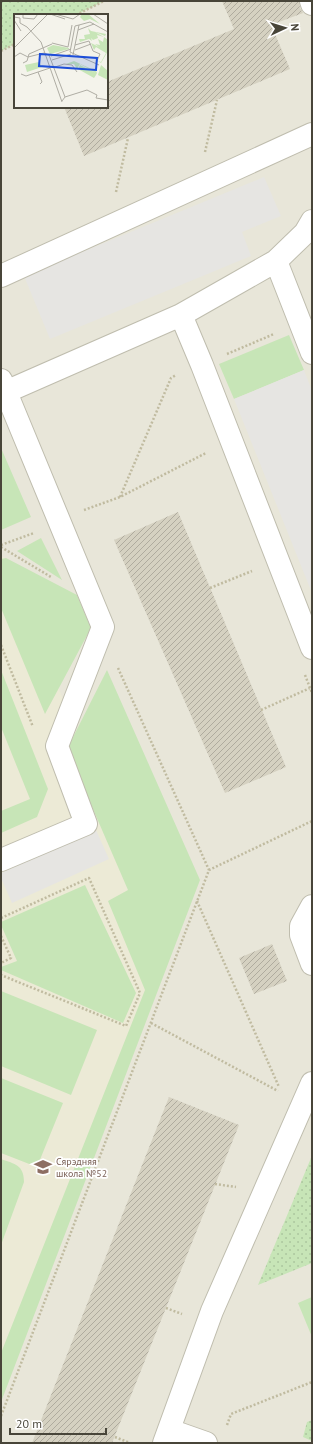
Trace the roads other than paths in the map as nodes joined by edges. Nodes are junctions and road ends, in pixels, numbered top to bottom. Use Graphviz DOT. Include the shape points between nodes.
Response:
graph roads {
  1 [pos="311,1"];
  2 [pos="312,4"];
  3 [pos="312,134"];
  4 [pos="312,221"];
  5 [pos="276,261"];
  6 [pos="1,276"];
  7 [pos="181,315"];
  8 [pos="312,353"];
  9 [pos="2,389"];
  10 [pos="312,648"];
  11 [pos="1,860"];
  12 [pos="312,906"];
  13 [pos="312,964"];
  14 [pos="312,1083"];
  15 [pos="166,1436"];
  16 [pos="206,1443"];
  1 -- 2 [label="lane"];
  3 -- 6 [label="lane"];
  4 -- 5 [label="lane" via="305,233"];
  5 -- 7 [label="lane"];
  5 -- 8 [label="lane"];
  7 -- 9 [label="lane"];
  7 -- 10 [label="lane"];
  9 -- 11 [label="lane" via="103,627 57,746 86,824"];
  12 -- 13 [label="lane" via="301,926 301,935"];
  14 -- 15 [label="lane" via="212,1311"];
  15 -- 16 [label="lane"];
}
